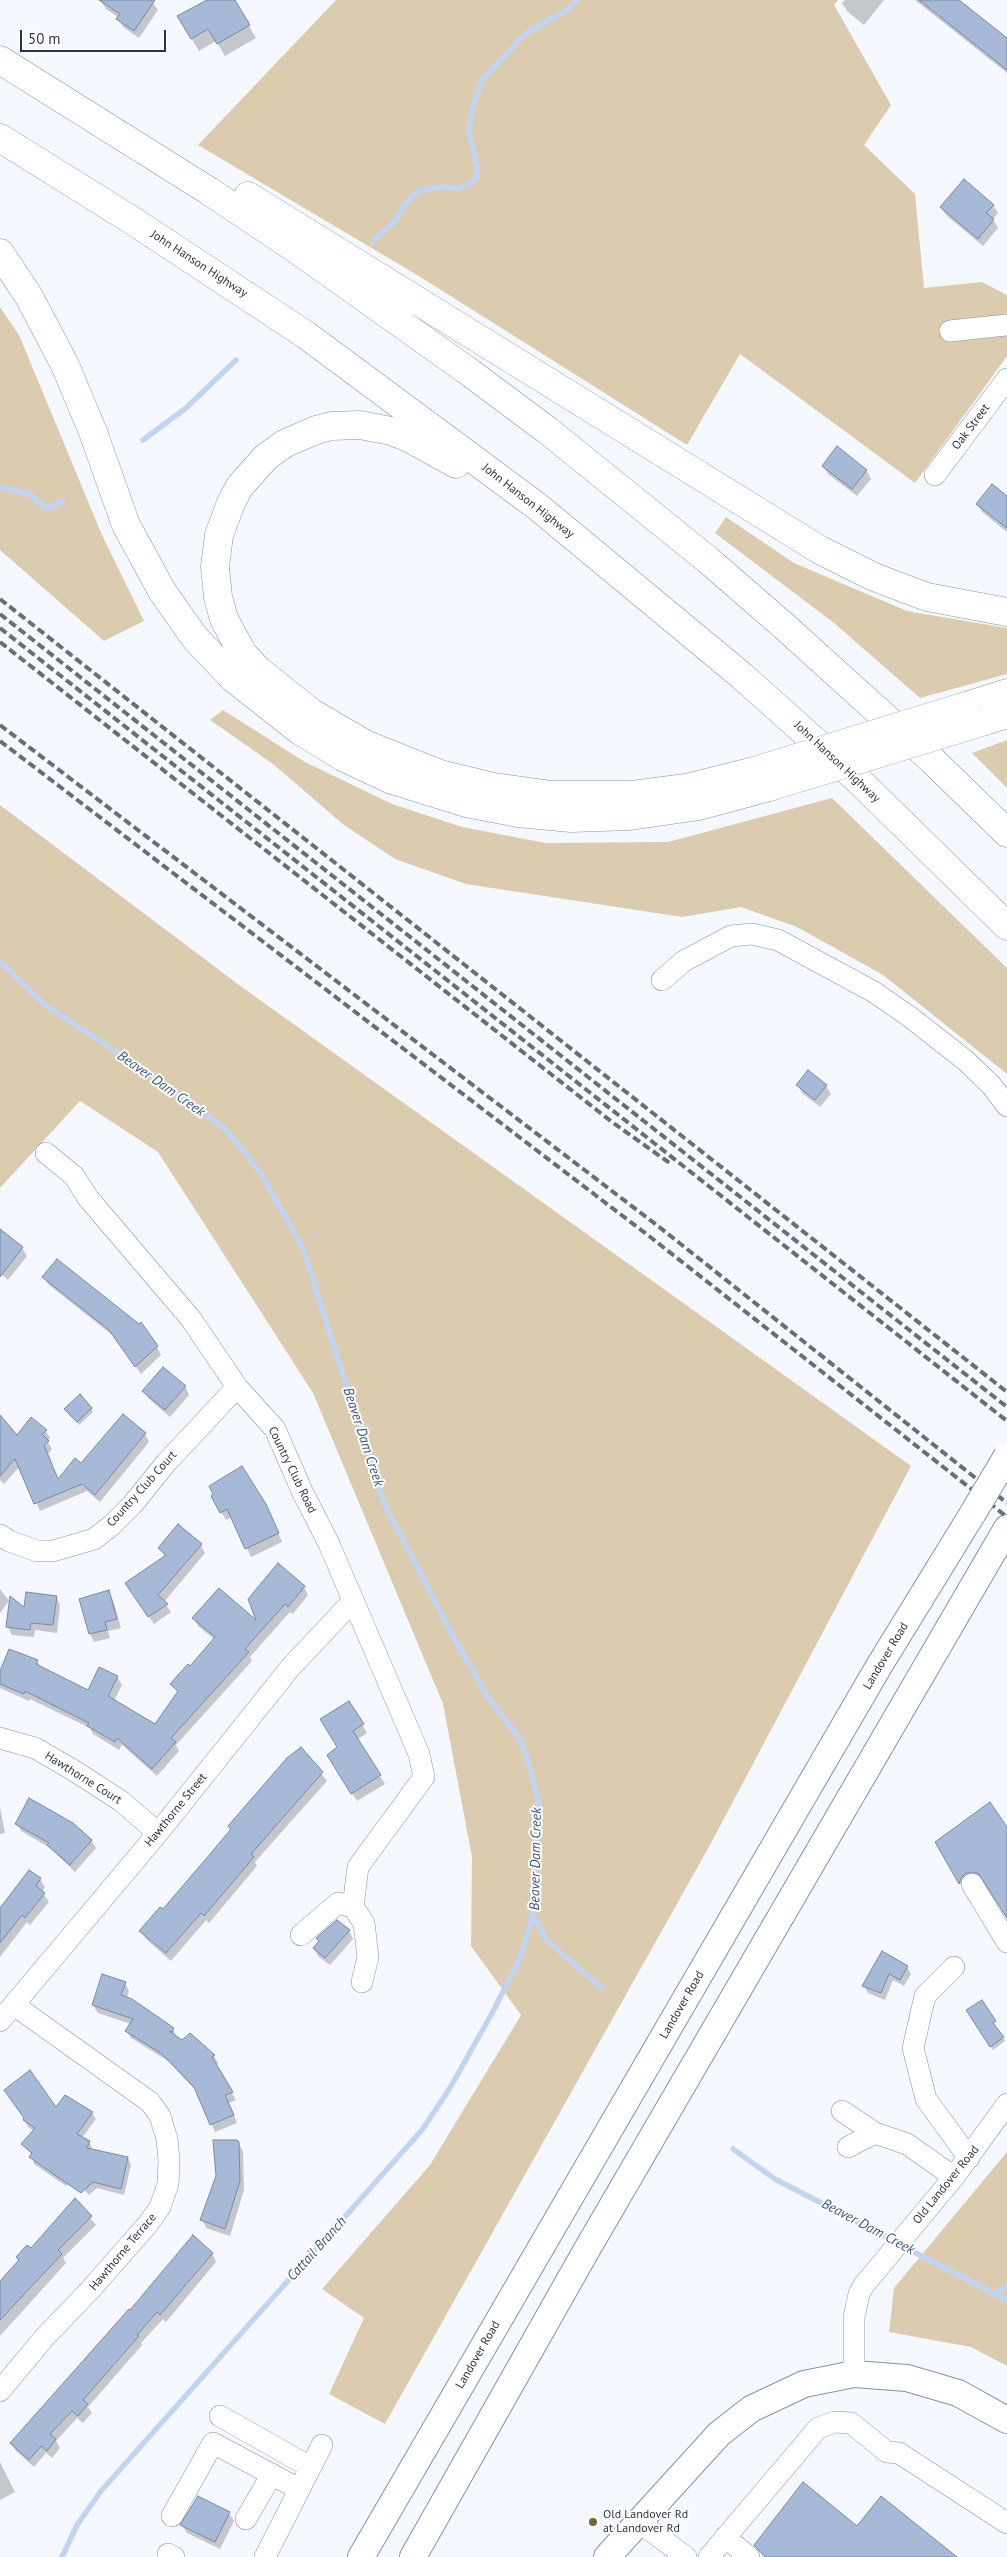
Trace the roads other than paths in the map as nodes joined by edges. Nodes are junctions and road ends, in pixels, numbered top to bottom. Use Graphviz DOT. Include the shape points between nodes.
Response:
graph roads {
  1 [pos="0,60"];
  2 [pos="123,136"];
  3 [pos="0,138"];
  4 [pos="0,253"];
  5 [pos="1007,325"];
  6 [pos="950,331"];
  7 [pos="1007,379"];
  8 [pos="935,475"];
  9 [pos="538,507"];
  10 [pos="1007,612"];
  11 [pos="1007,693"];
  12 [pos="986,713"];
  13 [pos="762,779"];
  14 [pos="1007,833"];
  15 [pos="1007,926"];
  16 [pos="662,980"];
  17 [pos="1007,1106"];
  18 [pos="46,1153"];
  19 [pos="237,1386"];
  20 [pos="1007,1456"];
  21 [pos="1005,1531"];
  22 [pos="0,1535"];
  23 [pos="353,1601"];
  24 [pos="0,1738"];
  25 [pos="158,1833"];
  26 [pos="972,1884"];
  27 [pos="353,1908"];
  28 [pos="301,1935"];
  29 [pos="1007,1942"];
  30 [pos="954,1967"];
  31 [pos="362,1982"];
  32 [pos="7,2013"];
  33 [pos="1007,2104"];
  34 [pos="842,2111"];
  35 [pos="875,2133"];
  36 [pos="848,2146"];
  37 [pos="969,2158"];
  38 [pos="954,2177"];
  39 [pos="854,2374"];
  40 [pos="0,2391"];
  41 [pos="220,2416"];
  42 [pos="1007,2420"];
  43 [pos="322,2445"];
  44 [pos="310,2467"];
  45 [pos="272,2474"];
  46 [pos="300,2489"];
  47 [pos="172,2516"];
  48 [pos="246,2519"];
  49 [pos="639,2522"];
  50 [pos="1007,2523"];
  51 [pos="725,2538"];
  52 [pos="265,2557"];
  53 [pos="361,2557"];
  54 [pos="413,2557"];
  55 [pos="607,2557"];
  56 [pos="686,2557"];
  57 [pos="709,2557"];
  58 [pos="750,2557"];
  1 -- 2 [label="highway"];
  2 -- 10 [label="highway" via="213,174 840,561 927,597"];
  2 -- 14 [label="highway" via="381,308 547,430 784,626"];
  3 -- 9 [label="highway, John Hanson Highway" via="306,335"];
  4 -- 13 [label="highway" via="28,295 65,365 126,525 149,570 195,638 233,678 277,715 319,744 392,780 441,797 510,812 570,818 630,816 700,806"];
  5 -- 6 [label="street"];
  7 -- 8 [label="street, Oak Street"];
  9 -- 13 [label="highway" via="391,431 354,425 316,430 284,444 266,457 240,486 231,503 219,535 215,567 224,618 244,654 292,699 367,745 440,774 494,787 582,797 632,795"];
  9 -- 15 [label="highway, John Hanson Highway" via="798,726"];
  11 -- 12 [label="highway"];
  12 -- 13 [label="highway, bridge"];
  16 -- 17 [label="street" via="684,961 730,936 752,934 778,940 874,992 910,1017 965,1060"];
  18 -- 19 [label="street, Country Club Road" via="74,1176 88,1198 191,1318"];
  19 -- 22 [label="street, Country Club Court" via="132,1505 94,1539 67,1548 37,1550 9,1542"];
  19 -- 23 [label="street, Country Club Road" via="275,1429"];
  20 -- 53 [label="main road, Landover Road, bridge" via="879,1666"];
  21 -- 54 [label="main road" via="586,2251"];
  23 -- 25 [label="street, Hawthorne Street" via="290,1668"];
  23 -- 27 [label="street, Country Club Road" via="419,1754 424,1777 358,1867"];
  24 -- 25 [label="street, Hawthorne Court" via="34,1748 73,1770 121,1801"];
  25 -- 32 [label="street, Hawthorne Street"];
  26 -- 29 [label="street"];
  27 -- 28 [label="street" via="338,1903"];
  27 -- 31 [label="street" via="364,1923 368,1958"];
  30 -- 37 [label="street" via="925,1996 913,2048 926,2099"];
  32 -- 40 [label="street, Hawthorne Terrace" via="150,2102 160,2116 169,2160 168,2184 160,2207 148,2224"];
  33 -- 37 [label="street, Old Landover Road"];
  34 -- 35 [label="street"];
  35 -- 36 [label="street"];
  35 -- 38 [label="street" via="907,2144"];
  37 -- 38 [label="street, Old Landover Road"];
  38 -- 39 [label="street, Old Landover Road" via="864,2285 856,2306"];
  39 -- 42 [label="main road" via="888,2375 942,2387"];
  39 -- 49 [label="main road" via="804,2384 751,2409 719,2434"];
  41 -- 44 [label="street"];
  43 -- 44 [label="street"];
  44 -- 46 [label="street"];
  45 -- 46 [label="street"];
  45 -- 47 [label="street" via="213,2443"];
  45 -- 48 [label="street"];
  46 -- 52 [label="street"];
  49 -- 55 [label="main road"];
  49 -- 56 [label="street"];
  50 -- 51 [label="street" via="899,2453 887,2452 851,2424 835,2422 818,2428"];
  51 -- 57 [label="street"];
  51 -- 58 [label="street"];
}
